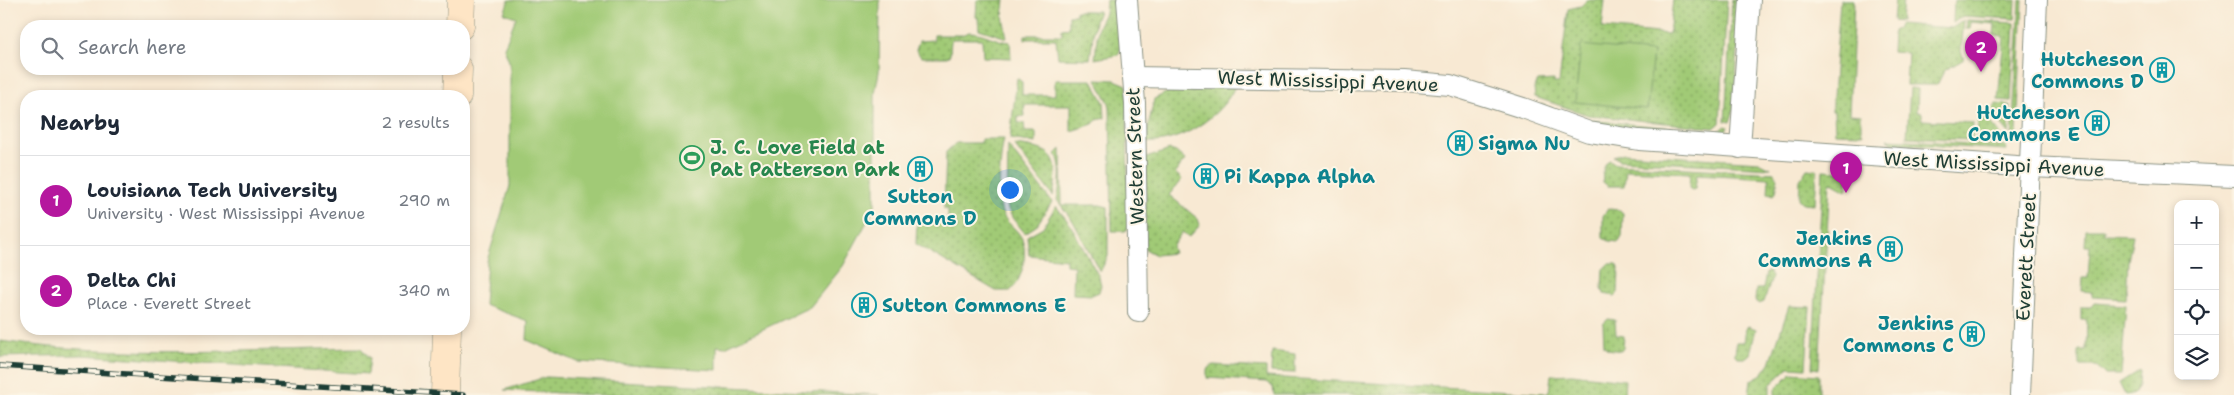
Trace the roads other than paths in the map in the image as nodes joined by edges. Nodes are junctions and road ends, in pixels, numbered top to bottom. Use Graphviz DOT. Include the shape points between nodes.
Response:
graph roads {
  1 [pos="461,0"];
  2 [pos="1126,0"];
  3 [pos="1750,0"];
  4 [pos="2037,0"];
  5 [pos="460,20"];
  6 [pos="458,75"];
  7 [pos="1133,78"];
  8 [pos="457,90"];
  9 [pos="1740,148"];
  10 [pos="2031,167"];
  11 [pos="2234,176"];
  12 [pos="1138,312"];
  13 [pos="447,335"];
  14 [pos="445,395"];
  15 [pos="2020,395"];
  1 -- 5 [label="main road"];
  2 -- 7 [label="street, Western Street"];
  3 -- 9 [label="street"];
  4 -- 10 [label="street, Everett Street"];
  6 -- 8 [label="main road"];
  7 -- 9 [label="street, West Mississippi Avenue" via="1395,81 1450,86 1589,132 1639,140"];
  7 -- 12 [label="street, Western Street"];
  9 -- 10 [label="street, West Mississippi Avenue"];
  10 -- 11 [label="street, West Mississippi Avenue"];
  10 -- 15 [label="street, Everett Street"];
  13 -- 14 [label="main road"];
}
